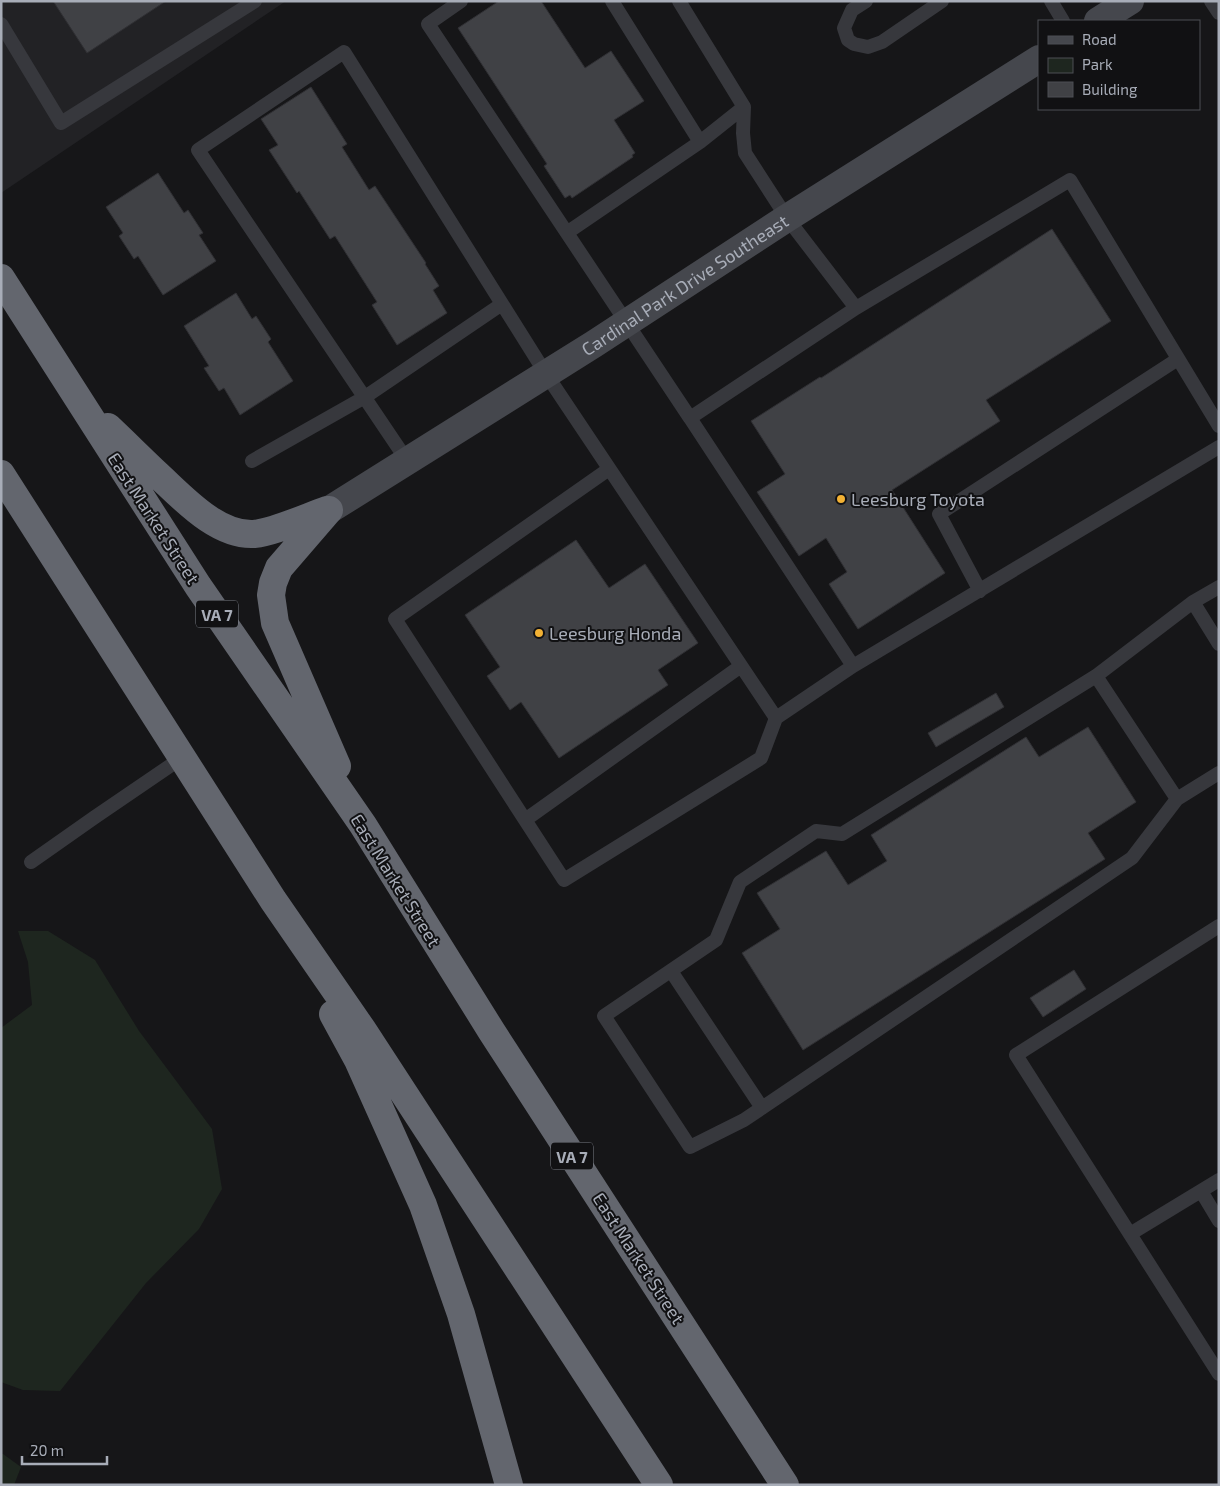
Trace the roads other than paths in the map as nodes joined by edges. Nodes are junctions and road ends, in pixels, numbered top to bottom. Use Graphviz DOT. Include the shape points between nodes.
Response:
graph roads {
  1 [pos="255,1"];
  2 [pos="461,1"];
  3 [pos="612,1"];
  4 [pos="679,1"];
  5 [pos="866,1"];
  6 [pos="942,1"];
  7 [pos="1052,1"];
  8 [pos="1130,1"];
  9 [pos="1211,1"];
  10 [pos="1219,13"];
  11 [pos="1062,20"];
  12 [pos="1100,20"];
  13 [pos="1,24"];
  14 [pos="1038,60"];
  15 [pos="744,108"];
  16 [pos="700,142"];
  17 [pos="787,218"];
  18 [pos="568,232"];
  19 [pos="1,278"];
  20 [pos="502,304"];
  21 [pos="856,308"];
  22 [pos="627,323"];
  23 [pos="1178,359"];
  24 [pos="546,374"];
  25 [pos="365,397"];
  26 [pos="78,398"];
  27 [pos="690,418"];
  28 [pos="1219,426"];
  29 [pos="1219,447"];
  30 [pos="252,461"];
  31 [pos="408,462"];
  32 [pos="609,468"];
  33 [pos="1,474"];
  34 [pos="330,510"];
  35 [pos="1219,587"];
  36 [pos="980,591"];
  37 [pos="1193,602"];
  38 [pos="1219,644"];
  39 [pos="741,666"];
  40 [pos="853,666"];
  41 [pos="1096,676"];
  42 [pos="776,718"];
  43 [pos="183,757"];
  44 [pos="1219,773"];
  45 [pos="1177,799"];
  46 [pos="525,820"];
  47 [pos="363,825"];
  48 [pos="31,862"];
  49 [pos="273,900"];
  50 [pos="1219,926"];
  51 [pos="672,971"];
  52 [pos="762,1108"];
  53 [pos="1219,1180"];
  54 [pos="1201,1191"];
  55 [pos="1219,1221"];
  56 [pos="1130,1234"];
  57 [pos="1219,1374"];
  58 [pos="509,1485"];
  59 [pos="659,1485"];
  60 [pos="786,1485"];
  1 -- 13 [label="lane" via="61,123"];
  2 -- 18 [label="lane" via="428,24"];
  3 -- 16 [label="lane"];
  4 -- 15 [label="lane"];
  5 -- 6 [label="lane" via="852,10 844,28 848,40 868,47 882,42"];
  7 -- 11 [label="lane"];
  8 -- 12 [label="street"];
  9 -- 10 [label="lane"];
  14 -- 17 [label="street, Cardinal Park Drive Southeast"];
  15 -- 16 [label="lane"];
  15 -- 17 [label="lane" via="745,153"];
  16 -- 18 [label="lane"];
  17 -- 21 [label="lane"];
  17 -- 22 [label="street, Cardinal Park Drive Southeast"];
  18 -- 22 [label="lane"];
  19 -- 26 [label="highway, East Market Street / VA 7"];
  20 -- 24 [label="lane"];
  20 -- 25 [label="lane"];
  20 -- 25 [label="lane" via="344,52 198,150"];
  21 -- 23 [label="lane" via="1070,180"];
  21 -- 27 [label="lane"];
  22 -- 24 [label="street, Cardinal Park Drive Southeast"];
  22 -- 27 [label="lane"];
  23 -- 28 [label="lane"];
  23 -- 36 [label="lane" via="939,514"];
  24 -- 31 [label="street, Cardinal Park Drive Southeast"];
  24 -- 32 [label="lane"];
  25 -- 30 [label="lane"];
  25 -- 31 [label="lane"];
  26 -- 34 [label="highway" via="195,510 214,522 244,533 262,533"];
  26 -- 47 [label="highway, East Market Street / VA 7" via="198,586"];
  27 -- 40 [label="lane"];
  29 -- 36 [label="lane"];
  31 -- 34 [label="street, Cardinal Park Drive Southeast"];
  32 -- 39 [label="lane"];
  32 -- 46 [label="lane" via="395,619"];
  33 -- 43 [label="highway"];
  34 -- 47 [label="highway" via="279,568 272,583 271,606 275,623"];
  35 -- 37 [label="lane"];
  36 -- 40 [label="lane"];
  37 -- 38 [label="lane"];
  37 -- 41 [label="lane"];
  39 -- 42 [label="lane"];
  39 -- 46 [label="lane"];
  40 -- 42 [label="lane"];
  41 -- 45 [label="lane"];
  41 -- 51 [label="lane" via="842,834 816,830 740,882 716,940"];
  42 -- 46 [label="lane" via="761,758 564,880"];
  43 -- 48 [label="lane"];
  43 -- 49 [label="highway"];
  44 -- 45 [label="lane"];
  45 -- 52 [label="lane" via="1132,858"];
  47 -- 60 [label="highway, East Market Street / VA 7" via="492,1032"];
  49 -- 58 [label="highway" via="358,1060 423,1205 461,1314"];
  49 -- 59 [label="highway" via="362,1029"];
  50 -- 56 [label="lane" via="1016,1055"];
  51 -- 52 [label="lane"];
  51 -- 52 [label="lane" via="604,1016 620,1041 690,1147"];
  53 -- 54 [label="lane"];
  54 -- 55 [label="lane"];
  54 -- 56 [label="lane"];
  56 -- 57 [label="lane"];
}
